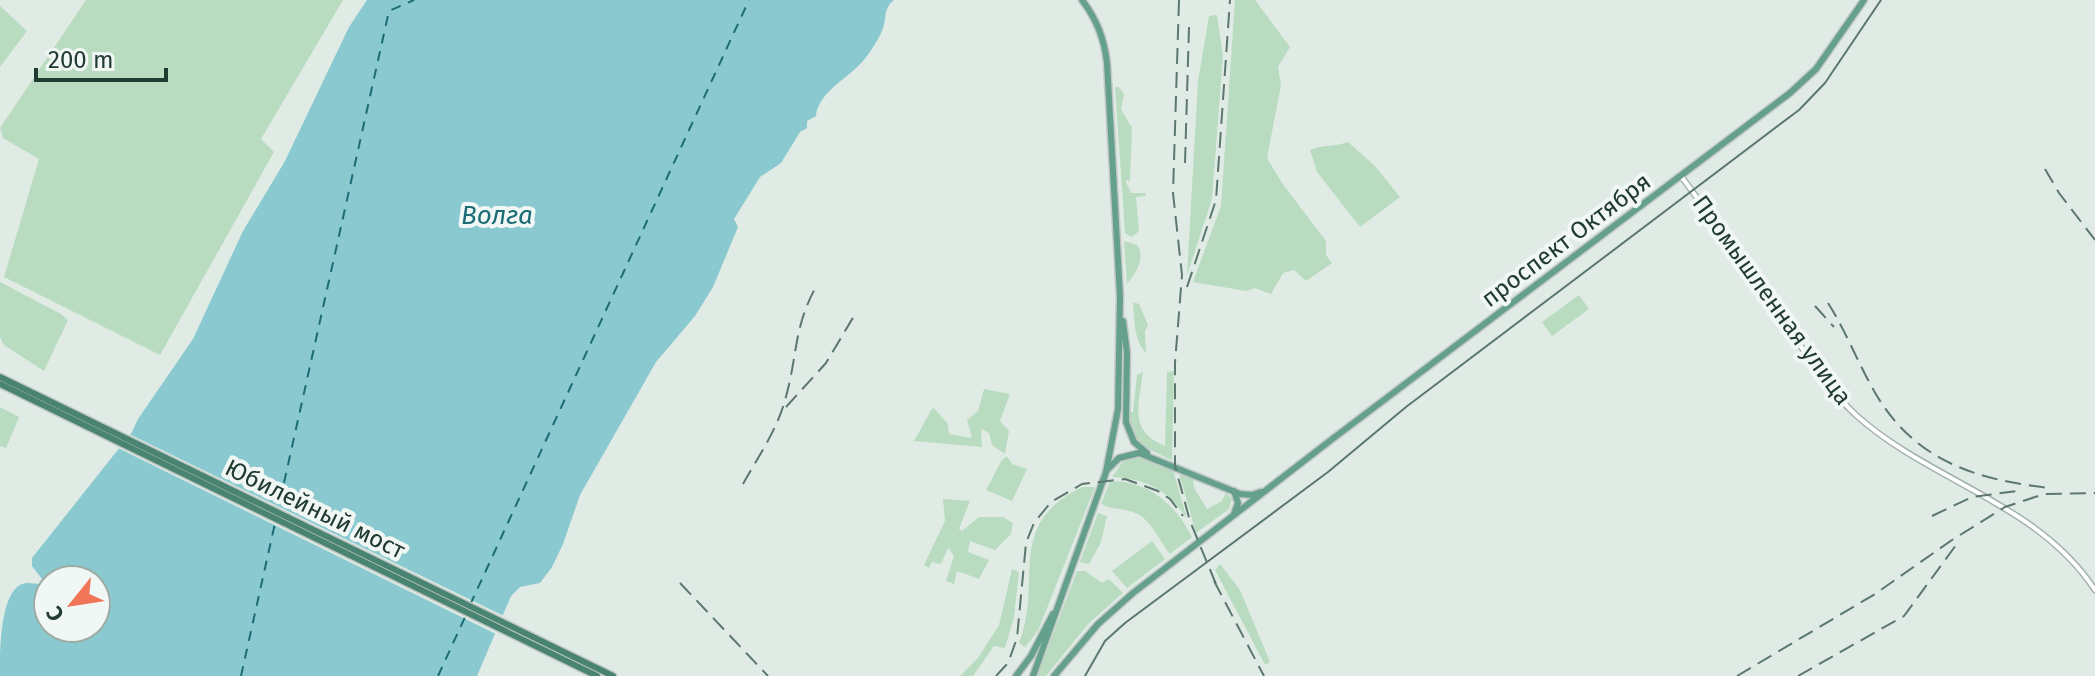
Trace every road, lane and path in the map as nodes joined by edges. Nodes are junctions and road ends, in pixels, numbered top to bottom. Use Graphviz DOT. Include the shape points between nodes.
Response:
graph roads {
  1 [pos="1082,0"];
  2 [pos="1864,0"];
  3 [pos="1681,176"];
  4 [pos="1121,308"];
  5 [pos="0,377"];
  6 [pos="0,384"];
  7 [pos="1150,455"];
  8 [pos="1106,472"];
  9 [pos="1268,489"];
  10 [pos="1234,491"];
  11 [pos="1231,518"];
  12 [pos="1064,589"];
  13 [pos="2095,590"];
  14 [pos="597,676"];
  15 [pos="613,676"];
  16 [pos="1016,676"];
  17 [pos="1033,676"];
  18 [pos="1054,676"];
  1 -- 4 [label="main road" via="1103,37 1107,63"];
  2 -- 3 [label="main road, проспект Октября" via="1811,75"];
  3 -- 9 [label="main road, проспект Октября"];
  3 -- 13 [label="street, Промышленная улица" via="1807,356 1852,411 1901,449 2031,525"];
  4 -- 7 [label="main road" via="1127,428"];
  4 -- 8 [label="main road" via="1118,409"];
  5 -- 15 [label="highway, Юбилейный мост"];
  6 -- 14 [label="highway, Юбилейный мост"];
  7 -- 8 [label="main road" via="1125,455"];
  7 -- 10 [label="main road"];
  8 -- 12 [label="main road"];
  9 -- 10 [label="main road" via="1252,495"];
  9 -- 11 [label="main road, проспект Октября"];
  10 -- 11 [label="main road" via="1238,503"];
  11 -- 18 [label="main road, проспект Октября" via="1098,624"];
  12 -- 16 [label="main road"];
  12 -- 17 [label="main road"];
}
